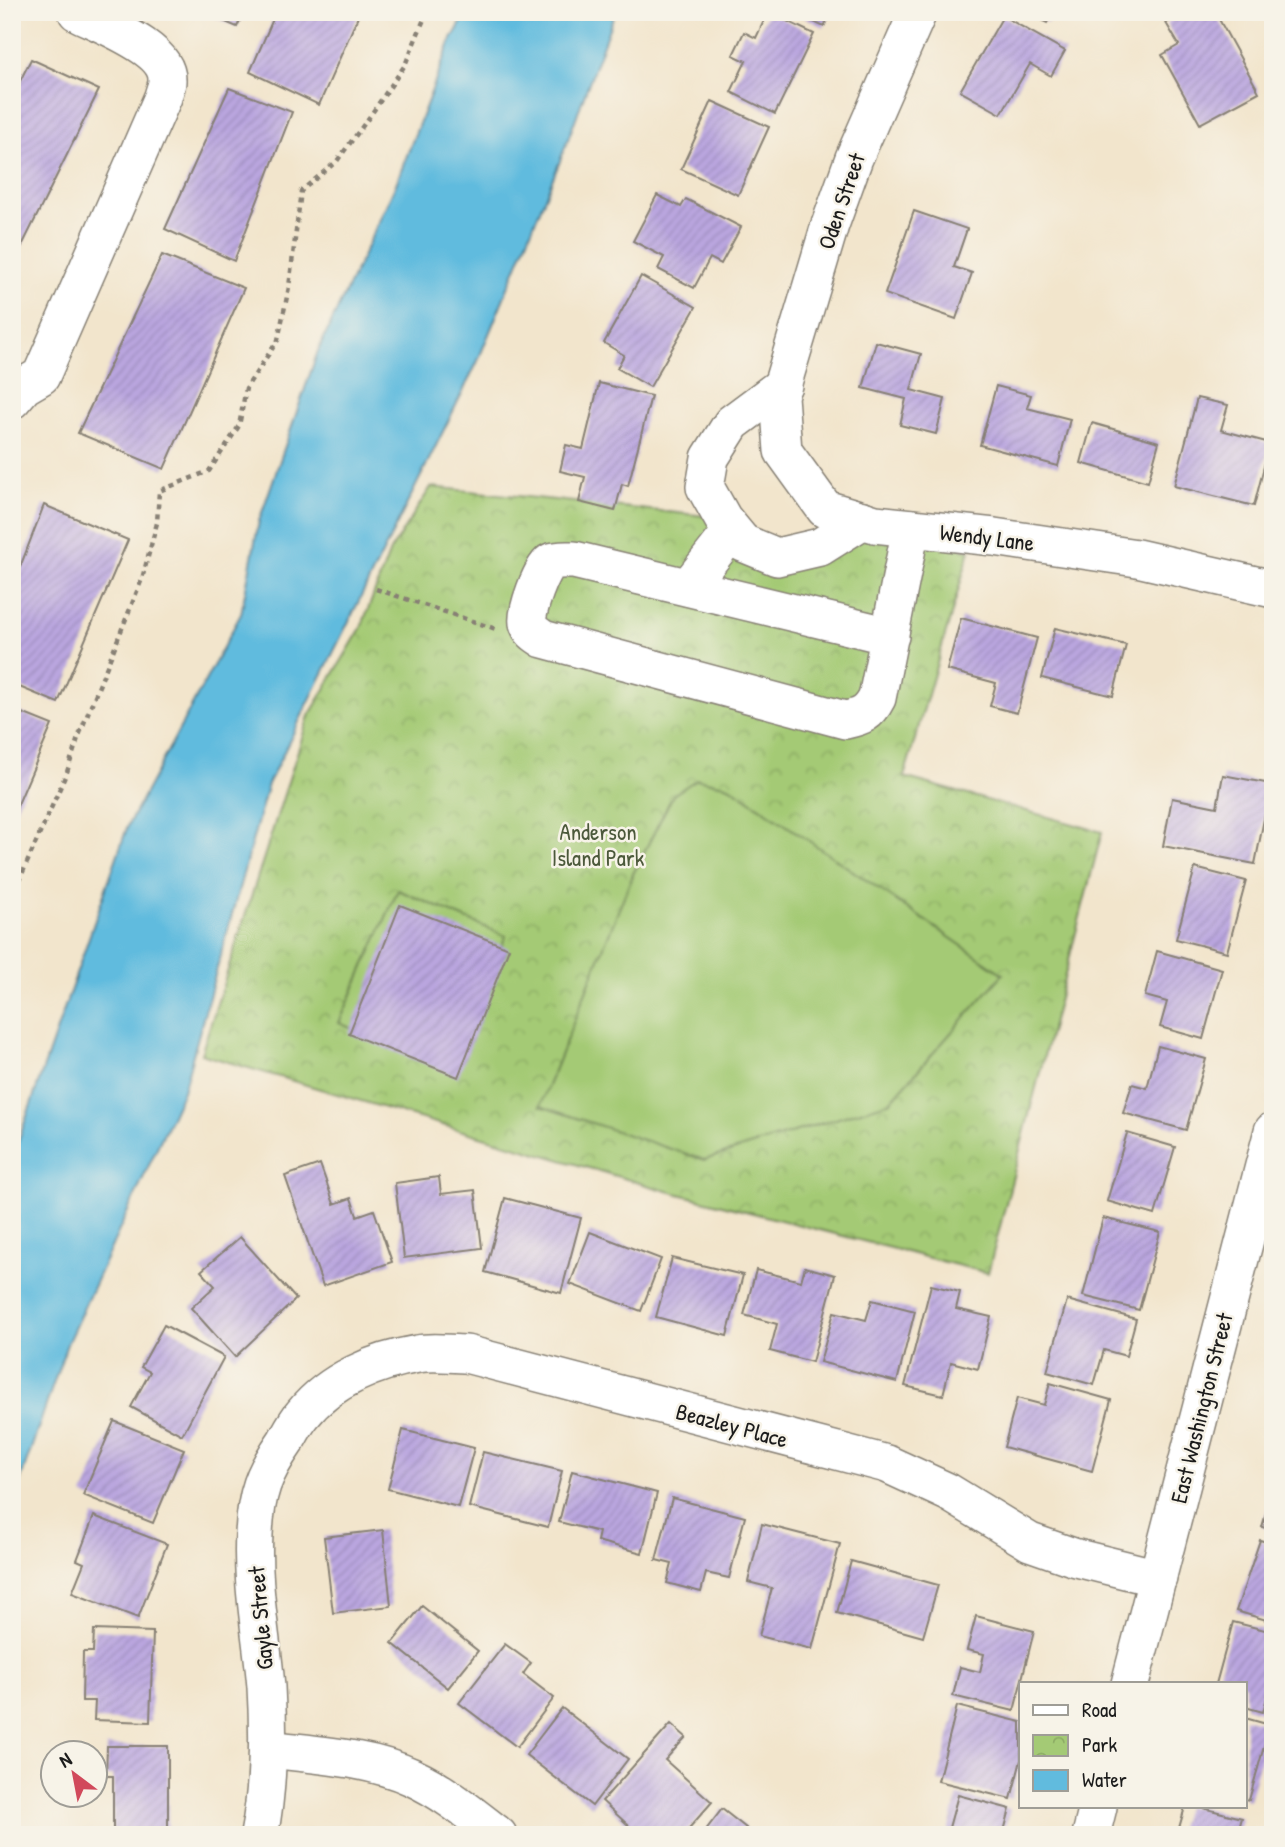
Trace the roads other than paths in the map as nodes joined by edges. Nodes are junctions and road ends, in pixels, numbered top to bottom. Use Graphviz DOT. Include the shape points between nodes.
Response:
graph roads {
  1 [pos="77,12"];
  2 [pos="918,12"];
  3 [pos="16,389"];
  4 [pos="781,390"];
  5 [pos="863,520"];
  6 [pos="911,527"];
  7 [pos="732,531"];
  8 [pos="688,587"];
  9 [pos="1273,589"];
  10 [pos="890,636"];
  11 [pos="1273,1131"];
  12 [pos="303,1414"];
  13 [pos="1157,1578"];
  14 [pos="1131,1682"];
  15 [pos="269,1749"];
  16 [pos="1098,1808"];
  17 [pos="259,1835"];
  18 [pos="498,1835"];
  19 [pos="1091,1835"];
  1 -- 3 [label="street" via="140,43 159,57 168,79 41,376"];
  2 -- 4 [label="street, Oden Street" via="854,158"];
  4 -- 5 [label="street, Wendy Lane" via="783,451 825,509"];
  4 -- 7 [label="street" via="732,423 710,458 705,487"];
  5 -- 6 [label="street, Wendy Lane"];
  5 -- 7 [label="street" via="820,547 777,557 743,543"];
  6 -- 9 [label="street, Wendy Lane" via="1137,558"];
  6 -- 10 [label="street"];
  7 -- 8 [label="street"];
  8 -- 10 [label="street"];
  8 -- 10 [label="street" via="574,560 551,562 528,613 528,624 543,639 845,720 871,711"];
  11 -- 13 [label="street, East Washington Street"];
  12 -- 13 [label="street, Beazley Place" via="336,1384 358,1373 421,1353 466,1354 887,1464 948,1492 1030,1542 1073,1558"];
  12 -- 15 [label="street, Gayle Street" via="266,1470 254,1535"];
  13 -- 14 [label="street, East Washington Street"];
  15 -- 17 [label="street, Gayle Street"];
  15 -- 18 [label="street" via="391,1769 458,1804"];
  16 -- 19 [label="street"];
}
